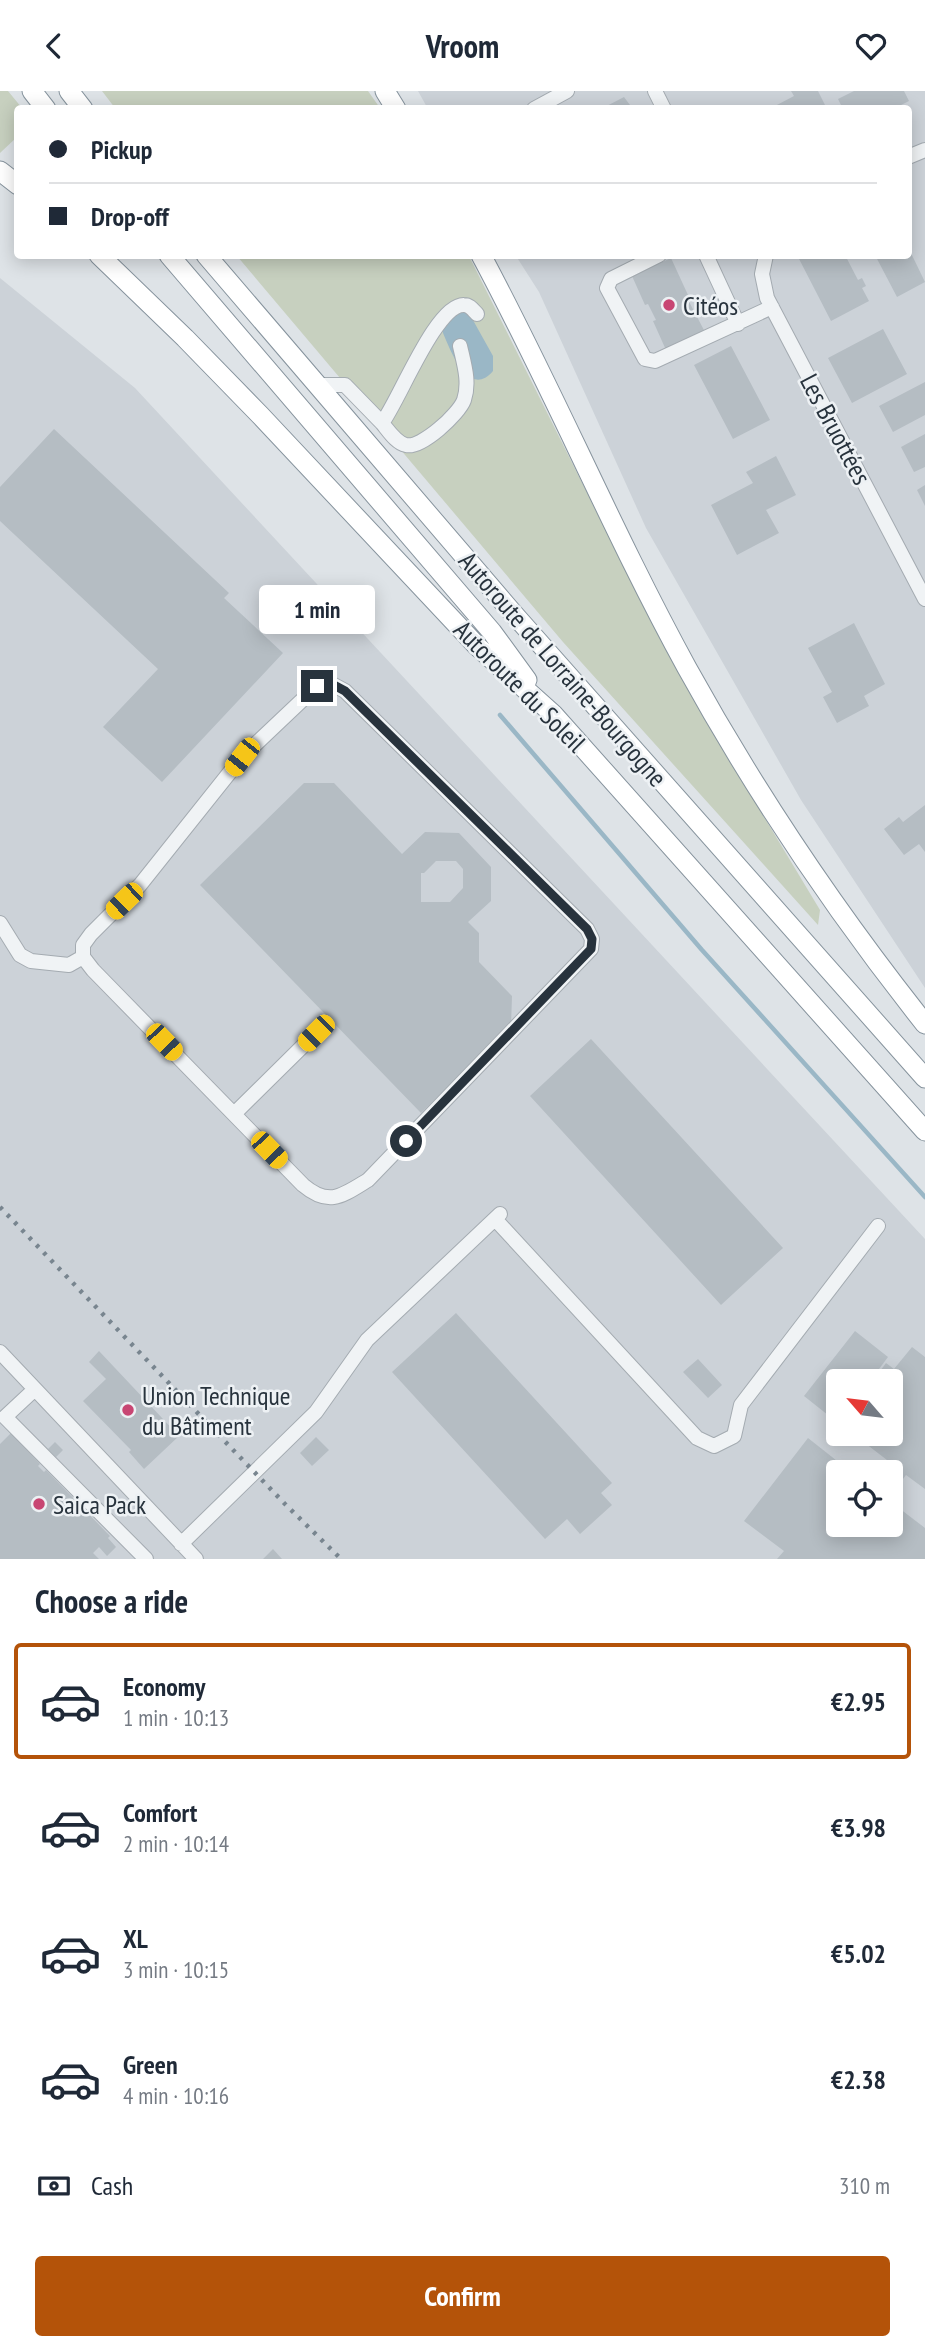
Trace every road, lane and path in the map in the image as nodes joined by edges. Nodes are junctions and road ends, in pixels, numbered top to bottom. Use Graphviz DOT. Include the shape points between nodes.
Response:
graph roads {
  1 [pos="32,91"];
  2 [pos="69,91"];
  3 [pos="567,91"];
  4 [pos="43,105"];
  5 [pos="80,105"];
  6 [pos="541,105"];
  7 [pos="0,171"];
  8 [pos="14,182"];
  9 [pos="103,259"];
  10 [pos="172,259"];
  11 [pos="209,259"];
  12 [pos="483,259"];
  13 [pos="651,259"];
  14 [pos="708,259"];
  15 [pos="765,259"];
  16 [pos="772,307"];
  17 [pos="477,314"];
  18 [pos="738,324"];
  19 [pos="460,346"];
  20 [pos="316,385"];
  21 [pos="382,423"];
  22 [pos="925,599"];
  23 [pos="553,714"];
  24 [pos="1,923"];
  25 [pos="83,957"];
  26 [pos="925,1024"];
  27 [pos="316,1033"];
  28 [pos="925,1078"];
  29 [pos="234,1114"];
  30 [pos="925,1131"];
  31 [pos="878,1226"];
  32 [pos="0,1352"];
  33 [pos="35,1389"];
  34 [pos="181,1544"];
  35 [pos="146,1559"];
  36 [pos="196,1559"];
  1 -- 4 [label="highway"];
  2 -- 5 [label="highway"];
  3 -- 6 [label="street"];
  7 -- 8 [label="highway"];
  9 -- 23 [label="highway, Autoroute du Soleil" via="241,396 477,646"];
  10 -- 23 [label="highway, Autoroute de Lorraine-Bourgogne" via="492,632"];
  11 -- 20 [label="highway, Autoroute de Lorraine-Bourgogne"];
  12 -- 26 [label="highway" via="720,727 815,877"];
  13 -- 18 [label="street" via="611,279 607,288 645,359 655,361"];
  14 -- 18 [label="street"];
  15 -- 16 [label="street, Les Bruottées" via="762,274"];
  16 -- 18 [label="street"];
  16 -- 22 [label="street, Les Bruottées"];
  17 -- 21 [label="street" via="463,305 446,313"];
  19 -- 21 [label="street" via="467,386 464,401 453,416 412,446 399,443"];
  20 -- 21 [label="street" via="345,385"];
  20 -- 28 [label="highway, Autoroute de Lorraine-Bourgogne"];
  23 -- 30 [label="highway, Autoroute du Soleil"];
  24 -- 25 [label="street" via="20,955 31,961 69,965"];
  25 -- 29 [label="street"];
  25 -- 29 [label="street" via="83,945 91,933 140,885 242,757 317,686 332,684 345,691 587,929 591,949 368,1180 343,1196 315,1194"];
  27 -- 29 [label="street"];
  31 -- 34 [label="street" via="741,1405 734,1436 714,1446 697,1438 498,1216 367,1340 316,1412"];
  32 -- 33 [label="street"];
  33 -- 34 [label="street"];
  33 -- 35 [label="street" via="5,1417"];
  34 -- 36 [label="street"];
}
